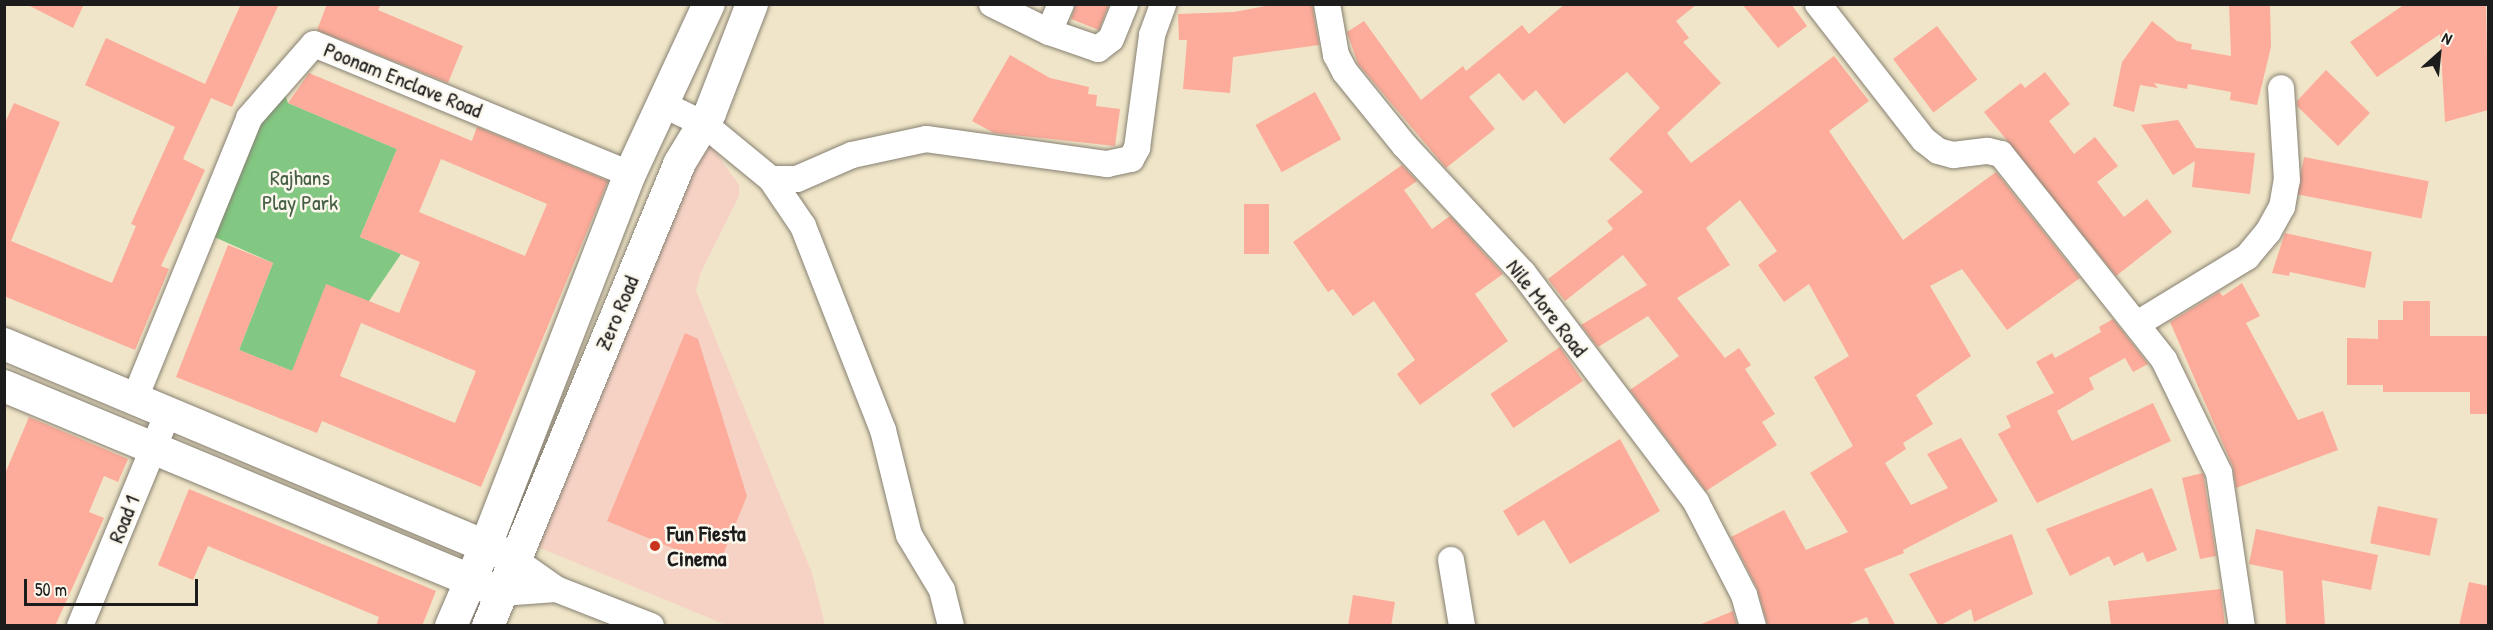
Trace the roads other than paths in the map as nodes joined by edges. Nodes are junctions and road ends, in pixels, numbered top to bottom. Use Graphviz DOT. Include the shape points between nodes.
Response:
graph roads {
  1 [pos="709,4"];
  2 [pos="752,4"];
  3 [pos="992,4"];
  4 [pos="1061,4"];
  5 [pos="1125,4"];
  6 [pos="1163,4"];
  7 [pos="1327,4"];
  8 [pos="1818,4"];
  9 [pos="1048,32"];
  10 [pos="2281,88"];
  11 [pos="664,105"];
  12 [pos="704,124"];
  13 [pos="630,174"];
  14 [pos="771,179"];
  15 [pos="2137,324"];
  16 [pos="4,344"];
  17 [pos="552,370"];
  18 [pos="4,386"];
  19 [pos="586,386"];
  20 [pos="135,398"];
  21 [pos="168,412"];
  22 [pos="153,447"];
  23 [pos="486,545"];
  24 [pos="515,560"];
  25 [pos="1451,560"];
  26 [pos="469,580"];
  27 [pos="556,589"];
  28 [pos="501,593"];
  29 [pos="80,626"];
  30 [pos="451,626"];
  31 [pos="488,626"];
  32 [pos="651,626"];
  33 [pos="951,626"];
  34 [pos="1462,626"];
  35 [pos="1753,626"];
  36 [pos="2242,626"];
  1 -- 11 [label="street, Zero Road"];
  2 -- 12 [label="street, Zero Road"];
  3 -- 9 [label="street"];
  4 -- 9 [label="street"];
  5 -- 9 [label="street" via="1105,46 1098,49"];
  6 -- 14 [label="street" via="1152,35 1137,148 1131,159 1107,164 926,139 852,155 797,179"];
  7 -- 35 [label="street, Nile More Road" via="1336,56 1345,72 1405,146 1523,273 1696,502 1744,595"];
  8 -- 15 [label="street" via="1924,140 1938,151 1953,155 1988,151 2001,154"];
  10 -- 15 [label="street" via="2287,180 2282,207 2268,232 2247,257"];
  11 -- 12 [label="street"];
  11 -- 13 [label="street, Zero Road"];
  12 -- 14 [label="street"];
  12 -- 19 [label="street, Zero Road" via="679,164"];
  13 -- 17 [label="street, Zero Road"];
  13 -- 20 [label="street, Poonam Enclave Road" via="314,44 249,118"];
  14 -- 33 [label="street" via="814,249 883,430 909,535 942,590"];
  15 -- 36 [label="street" via="2164,360 2219,473"];
  16 -- 20 [label="street"];
  17 -- 19 [label="street"];
  17 -- 23 [label="street, Zero Road"];
  18 -- 22 [label="street"];
  19 -- 24 [label="street, Zero Road"];
  20 -- 21 [label="street"];
  21 -- 22 [label="street, Road 1"];
  21 -- 23 [label="street"];
  22 -- 26 [label="street"];
  22 -- 29 [label="street, Road 1"];
  23 -- 24 [label="street"];
  23 -- 26 [label="street, Zero Road"];
  24 -- 27 [label="street"];
  24 -- 28 [label="street, Zero Road"];
  25 -- 34 [label="street"];
  26 -- 28 [label="street"];
  26 -- 30 [label="street, Zero Road"];
  27 -- 28 [label="street"];
  27 -- 32 [label="street"];
  28 -- 31 [label="street, Zero Road"];
}
